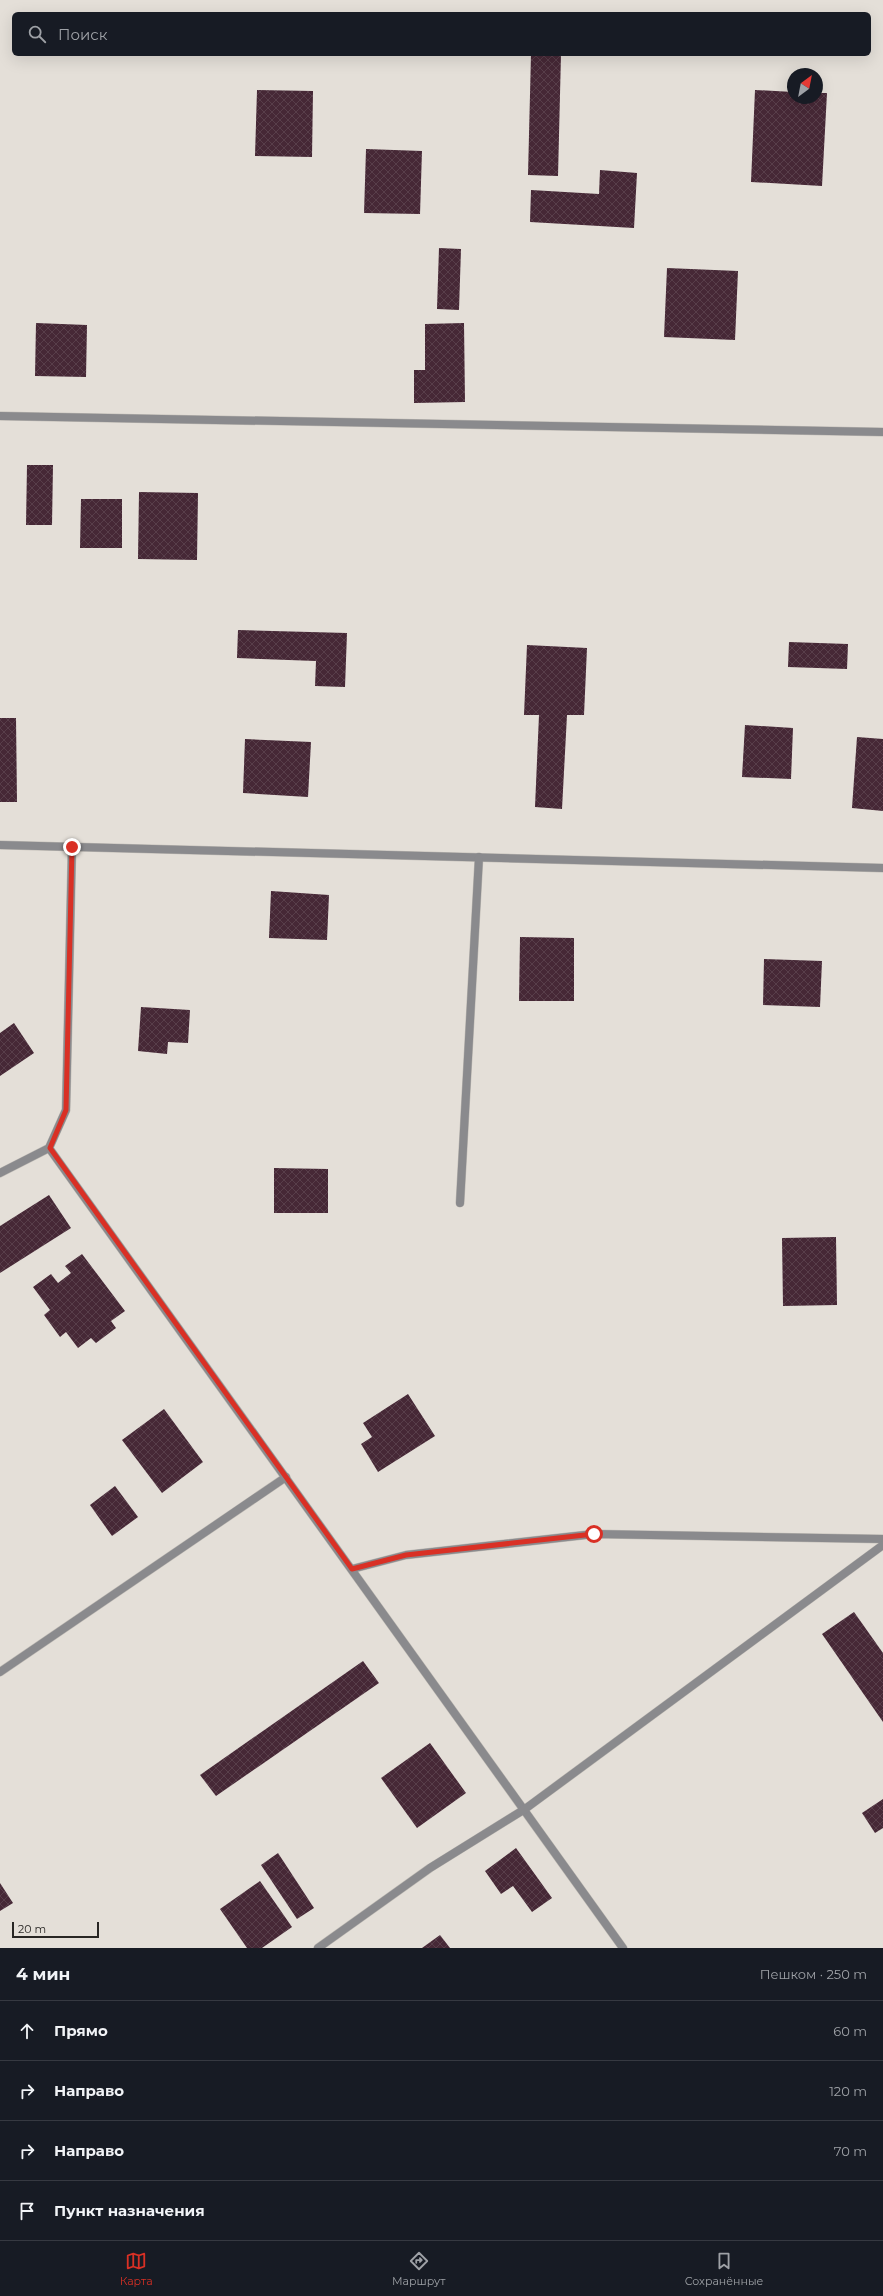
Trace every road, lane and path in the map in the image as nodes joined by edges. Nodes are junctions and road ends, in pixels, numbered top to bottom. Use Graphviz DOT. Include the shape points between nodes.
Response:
graph roads {
  1 [pos="0,416"];
  2 [pos="883,432"];
  3 [pos="0,845"];
  4 [pos="72,847"];
  5 [pos="479,857"];
  6 [pos="883,868"];
  7 [pos="50,1148"];
  8 [pos="0,1173"];
  9 [pos="460,1203"];
  10 [pos="286,1477"];
  11 [pos="883,1539"];
  12 [pos="883,1544"];
  13 [pos="352,1569"];
  14 [pos="0,1672"];
  15 [pos="524,1809"];
  16 [pos="318,1948"];
  17 [pos="623,1948"];
  1 -- 2 [label="street"];
  3 -- 4 [label="street"];
  4 -- 5 [label="street"];
  4 -- 7 [label="street" via="66,1110"];
  5 -- 6 [label="street"];
  5 -- 9 [label="street"];
  7 -- 8 [label="street"];
  7 -- 10 [label="street"];
  10 -- 13 [label="street"];
  10 -- 14 [label="street"];
  11 -- 13 [label="street" via="594,1534 406,1555"];
  12 -- 15 [label="street"];
  13 -- 15 [label="street"];
  15 -- 16 [label="street" via="430,1868"];
  15 -- 17 [label="street"];
}
